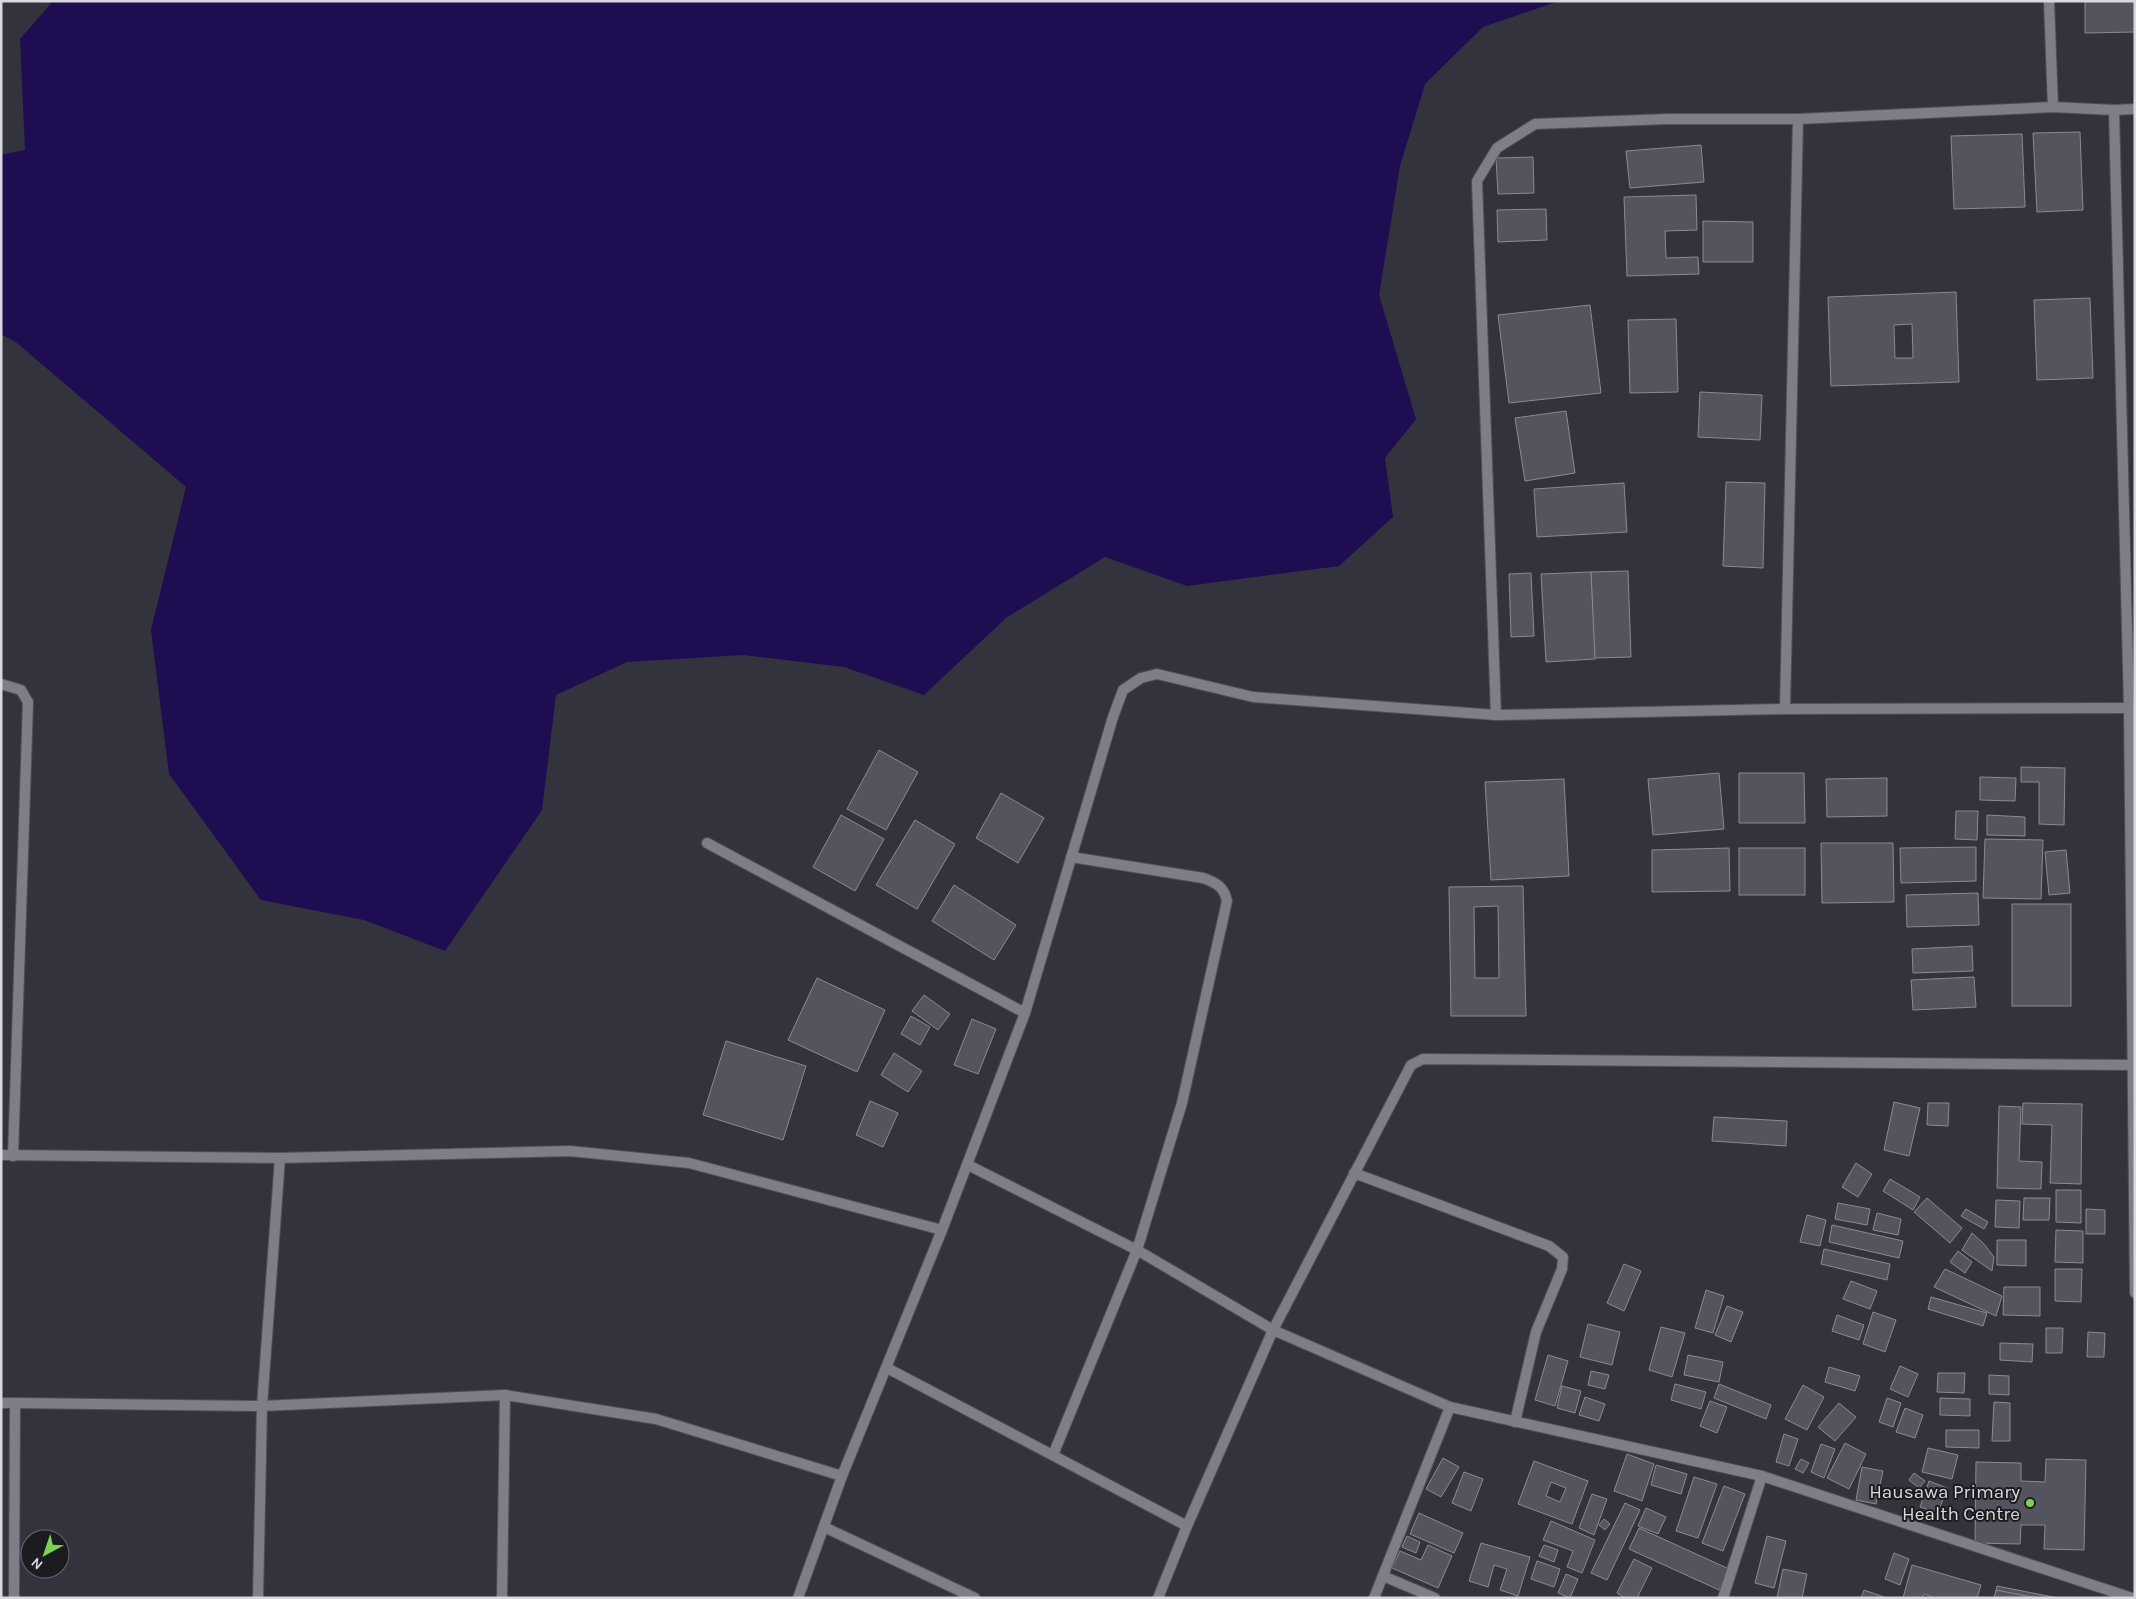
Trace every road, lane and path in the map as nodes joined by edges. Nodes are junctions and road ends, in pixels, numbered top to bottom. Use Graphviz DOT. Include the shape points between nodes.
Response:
graph roads {
  1 [pos="2049,1"];
  2 [pos="2053,106"];
  3 [pos="2135,109"];
  4 [pos="2114,110"];
  5 [pos="1798,119"];
  6 [pos="1,684"];
  7 [pos="2132,708"];
  8 [pos="1784,710"];
  9 [pos="1496,715"];
  10 [pos="707,843"];
  11 [pos="1071,857"];
  12 [pos="1025,1013"];
  13 [pos="2132,1065"];
  14 [pos="1,1155"];
  15 [pos="13,1156"];
  16 [pos="280,1158"];
  17 [pos="968,1165"];
  18 [pos="1354,1173"];
  19 [pos="942,1230"];
  20 [pos="1137,1250"];
  21 [pos="2135,1293"];
  22 [pos="1273,1330"];
  23 [pos="887,1368"];
  24 [pos="505,1395"];
  25 [pos="1,1403"];
  26 [pos="15,1403"];
  27 [pos="262,1406"];
  28 [pos="1450,1407"];
  29 [pos="1515,1422"];
  30 [pos="1053,1455"];
  31 [pos="842,1476"];
  32 [pos="1762,1476"];
  33 [pos="1186,1526"];
  34 [pos="824,1527"];
  35 [pos="1383,1576"];
  36 [pos="14,1598"];
  37 [pos="258,1598"];
  38 [pos="502,1598"];
  39 [pos="798,1598"];
  40 [pos="975,1598"];
  41 [pos="1158,1598"];
  42 [pos="1374,1598"];
  43 [pos="1435,1598"];
  44 [pos="1722,1598"];
  45 [pos="2132,1598"];
  1 -- 2 [label="street"];
  2 -- 4 [label="street"];
  2 -- 5 [label="street"];
  3 -- 4 [label="street"];
  4 -- 7 [label="street"];
  5 -- 8 [label="street"];
  5 -- 9 [label="street" via="1535,124 1497,148 1476,180"];
  6 -- 15 [label="street" via="21,690 28,702"];
  7 -- 8 [label="street"];
  7 -- 13 [label="street"];
  8 -- 9 [label="street"];
  9 -- 11 [label="street" via="1253,697 1157,674 1140,678 1123,690"];
  10 -- 12 [label="street"];
  11 -- 12 [label="street"];
  11 -- 20 [label="street" via="1203,878 1215,882 1224,891 1227,901 1182,1103"];
  12 -- 17 [label="street"];
  13 -- 18 [label="street" via="1423,1059 1411,1065 1405,1074"];
  13 -- 21 [label="street"];
  14 -- 15 [label="street"];
  15 -- 16 [label="street"];
  16 -- 19 [label="street" via="570,1151 690,1163"];
  16 -- 27 [label="street"];
  17 -- 19 [label="street"];
  17 -- 20 [label="street"];
  18 -- 22 [label="street"];
  18 -- 29 [label="street" via="1549,1246 1563,1257 1562,1268 1536,1332"];
  19 -- 23 [label="street"];
  20 -- 22 [label="street"];
  20 -- 30 [label="street"];
  22 -- 28 [label="street"];
  22 -- 33 [label="street"];
  23 -- 30 [label="street"];
  23 -- 31 [label="street"];
  24 -- 27 [label="street"];
  24 -- 31 [label="street" via="656,1419"];
  24 -- 38 [label="street"];
  25 -- 26 [label="street"];
  26 -- 27 [label="street"];
  26 -- 36 [label="street"];
  27 -- 37 [label="street"];
  28 -- 29 [label="street"];
  28 -- 35 [label="street"];
  29 -- 32 [label="street"];
  30 -- 33 [label="street"];
  31 -- 34 [label="street"];
  32 -- 44 [label="street"];
  32 -- 45 [label="street"];
  33 -- 41 [label="street"];
  34 -- 39 [label="street"];
  34 -- 40 [label="street"];
  35 -- 42 [label="street"];
  35 -- 43 [label="street"];
}
